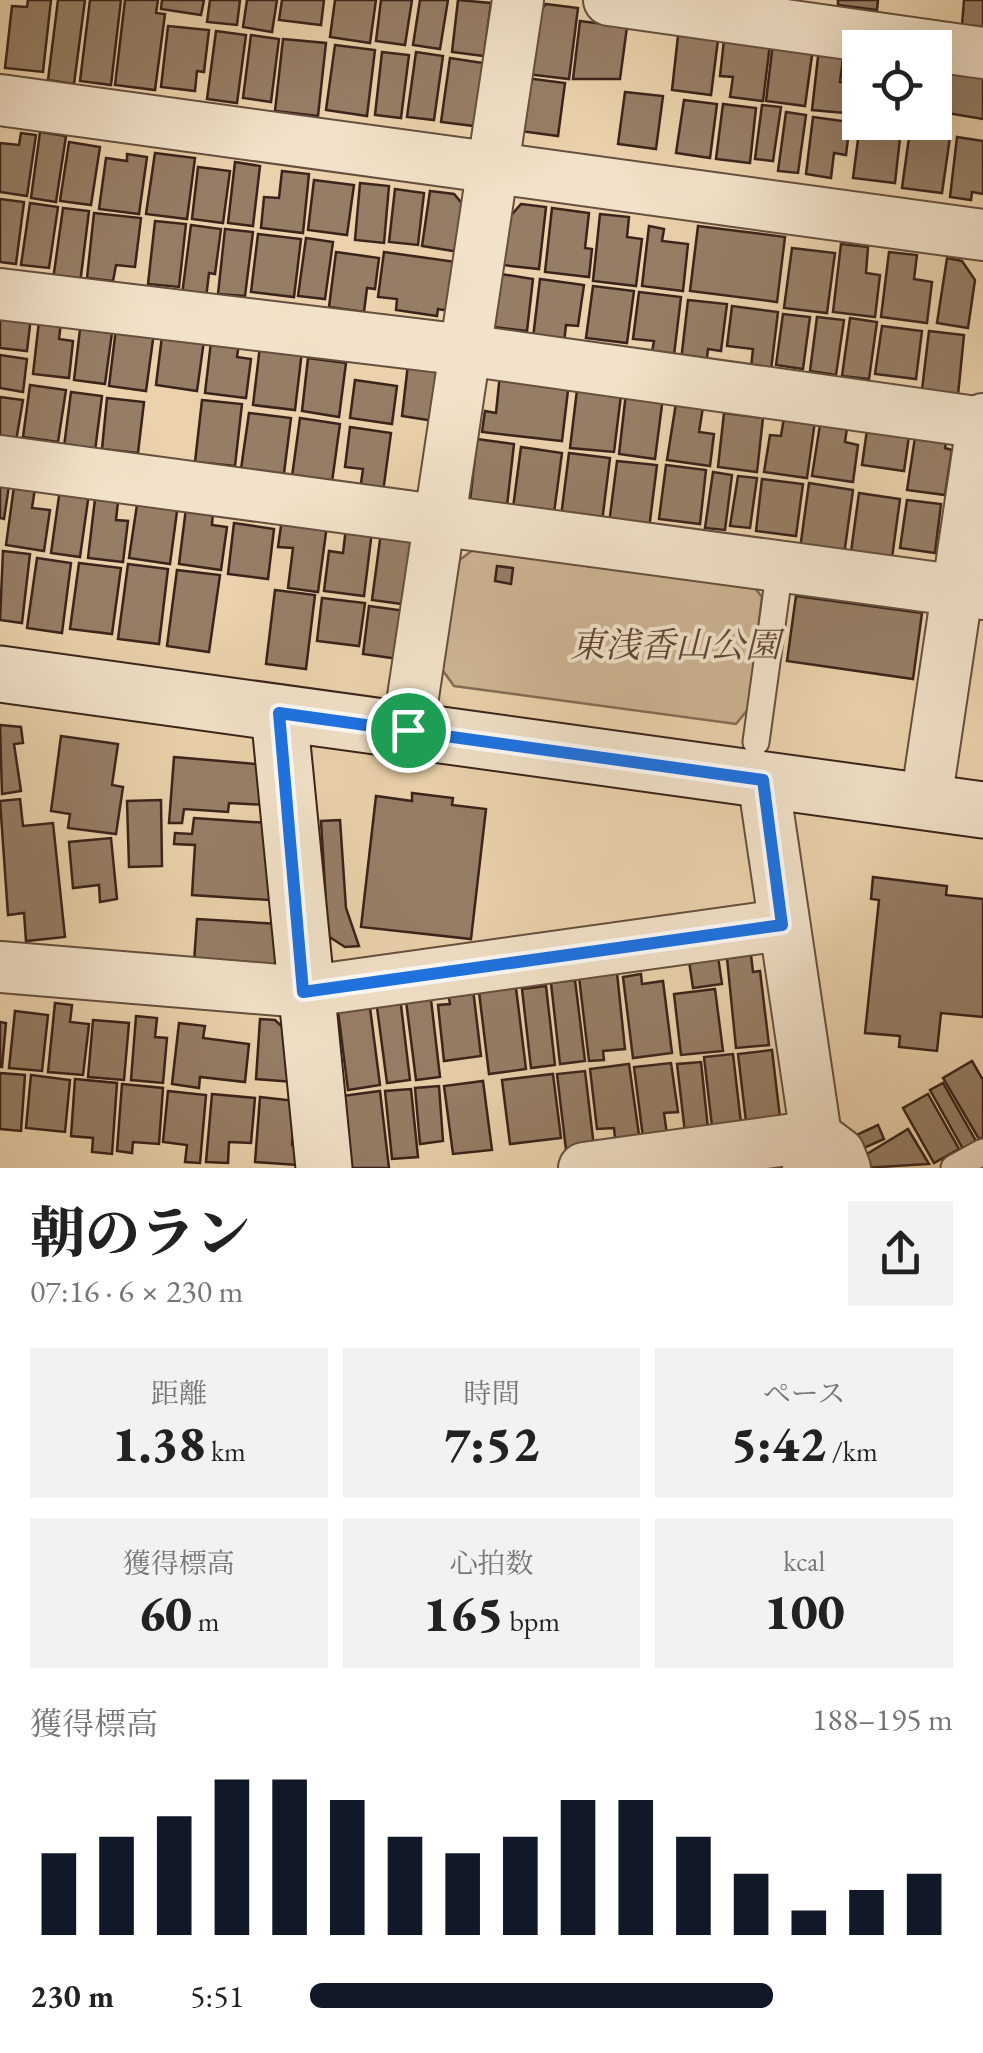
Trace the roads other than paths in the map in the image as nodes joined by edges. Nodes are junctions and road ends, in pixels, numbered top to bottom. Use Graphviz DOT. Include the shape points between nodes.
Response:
graph roads {
  1 [pos="518,0"];
  2 [pos="609,0"];
  3 [pos="983,53"];
  4 [pos="0,100"];
  5 [pos="492,170"];
  6 [pos="983,236"];
  7 [pos="0,294"];
  8 [pos="465,350"];
  9 [pos="983,422"];
  10 [pos="0,461"];
  11 [pos="441,521"];
  12 [pos="780,567"];
  13 [pos="972,592"];
  14 [pos="0,674"];
  15 [pos="279,713"];
  16 [pos="408,730"];
  17 [pos="759,761"];
  18 [pos="926,801"];
  19 [pos="983,810"];
  20 [pos="782,925"];
  21 [pos="0,968"];
  22 [pos="303,992"];
  23 [pos="983,1152"];
  24 [pos="823,1157"];
  25 [pos="324,1168"];
  26 [pos="584,1168"];
  27 [pos="954,1168"];
  1 -- 5 [label="street"];
  2 -- 3 [label="street"];
  4 -- 5 [label="street"];
  5 -- 6 [label="street"];
  5 -- 8 [label="street"];
  7 -- 8 [label="street"];
  8 -- 9 [label="street"];
  8 -- 11 [label="street"];
  9 -- 13 [label="street"];
  10 -- 11 [label="street"];
  11 -- 12 [label="street"];
  11 -- 16 [label="street"];
  12 -- 13 [label="street"];
  12 -- 17 [label="lane"];
  13 -- 18 [label="street"];
  14 -- 15 [label="main road"];
  15 -- 16 [label="main road"];
  15 -- 22 [label="main road"];
  16 -- 17 [label="main road"];
  17 -- 18 [label="main road"];
  17 -- 20 [label="street"];
  18 -- 19 [label="main road"];
  20 -- 22 [label="street"];
  20 -- 24 [label="street"];
  21 -- 22 [label="street"];
  22 -- 25 [label="main road"];
  23 -- 27 [label="lane"];
  24 -- 26 [label="street"];
}
